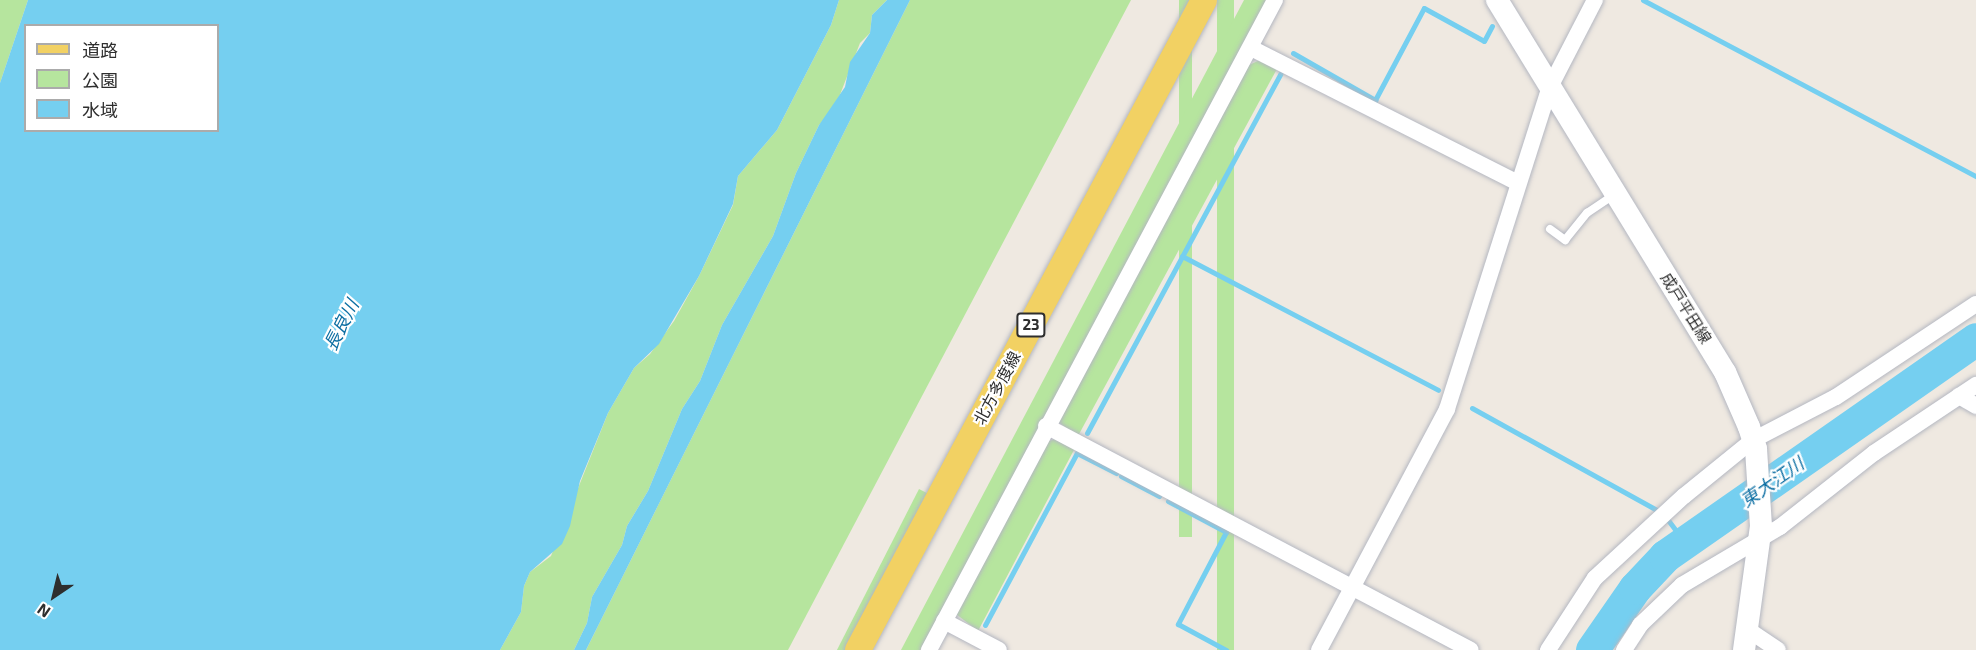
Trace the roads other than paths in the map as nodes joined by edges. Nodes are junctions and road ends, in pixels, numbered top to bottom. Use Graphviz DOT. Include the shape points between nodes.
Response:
graph roads {
  1 [pos="1204,0"];
  2 [pos="1275,0"];
  3 [pos="1497,0"];
  4 [pos="1595,0"];
  5 [pos="1251,48"];
  6 [pos="1550,87"];
  7 [pos="1516,182"];
  8 [pos="1616,194"];
  9 [pos="1550,229"];
  10 [pos="1976,304"];
  11 [pos="1976,385"];
  12 [pos="1959,396"];
  13 [pos="1976,406"];
  14 [pos="1046,426"];
  15 [pos="1755,444"];
  16 [pos="1761,532"];
  17 [pos="1352,588"];
  18 [pos="944,621"];
  19 [pos="1746,639"];
  20 [pos="858,650"];
  21 [pos="928,650"];
  22 [pos="999,650"];
  23 [pos="1319,650"];
  24 [pos="1470,650"];
  25 [pos="1548,650"];
  26 [pos="1624,650"];
  27 [pos="1778,650"];
  1 -- 20 [label="main road, 北方多度線 / 23"];
  2 -- 5 [label="street"];
  3 -- 6 [label="main road, 成戸平田線"];
  4 -- 6 [label="street"];
  5 -- 7 [label="street"];
  5 -- 14 [label="street"];
  6 -- 7 [label="street"];
  6 -- 8 [label="main road, 成戸平田線"];
  7 -- 17 [label="street" via="1447,409"];
  8 -- 9 [label="lane" via="1587,213 1565,240"];
  8 -- 15 [label="main road, 成戸平田線" via="1725,372"];
  10 -- 15 [label="street" via="1836,397"];
  11 -- 12 [label="street"];
  12 -- 13 [label="street"];
  12 -- 16 [label="street"];
  14 -- 17 [label="street"];
  14 -- 18 [label="street"];
  15 -- 16 [label="main road, 成戸平田線"];
  15 -- 25 [label="street" via="1684,496 1595,578"];
  16 -- 19 [label="main road, 成戸平田線"];
  16 -- 26 [label="street" via="1682,585 1640,625"];
  17 -- 23 [label="street"];
  17 -- 24 [label="street"];
  18 -- 21 [label="street"];
  18 -- 22 [label="street"];
  19 -- 27 [label="street"];
}
